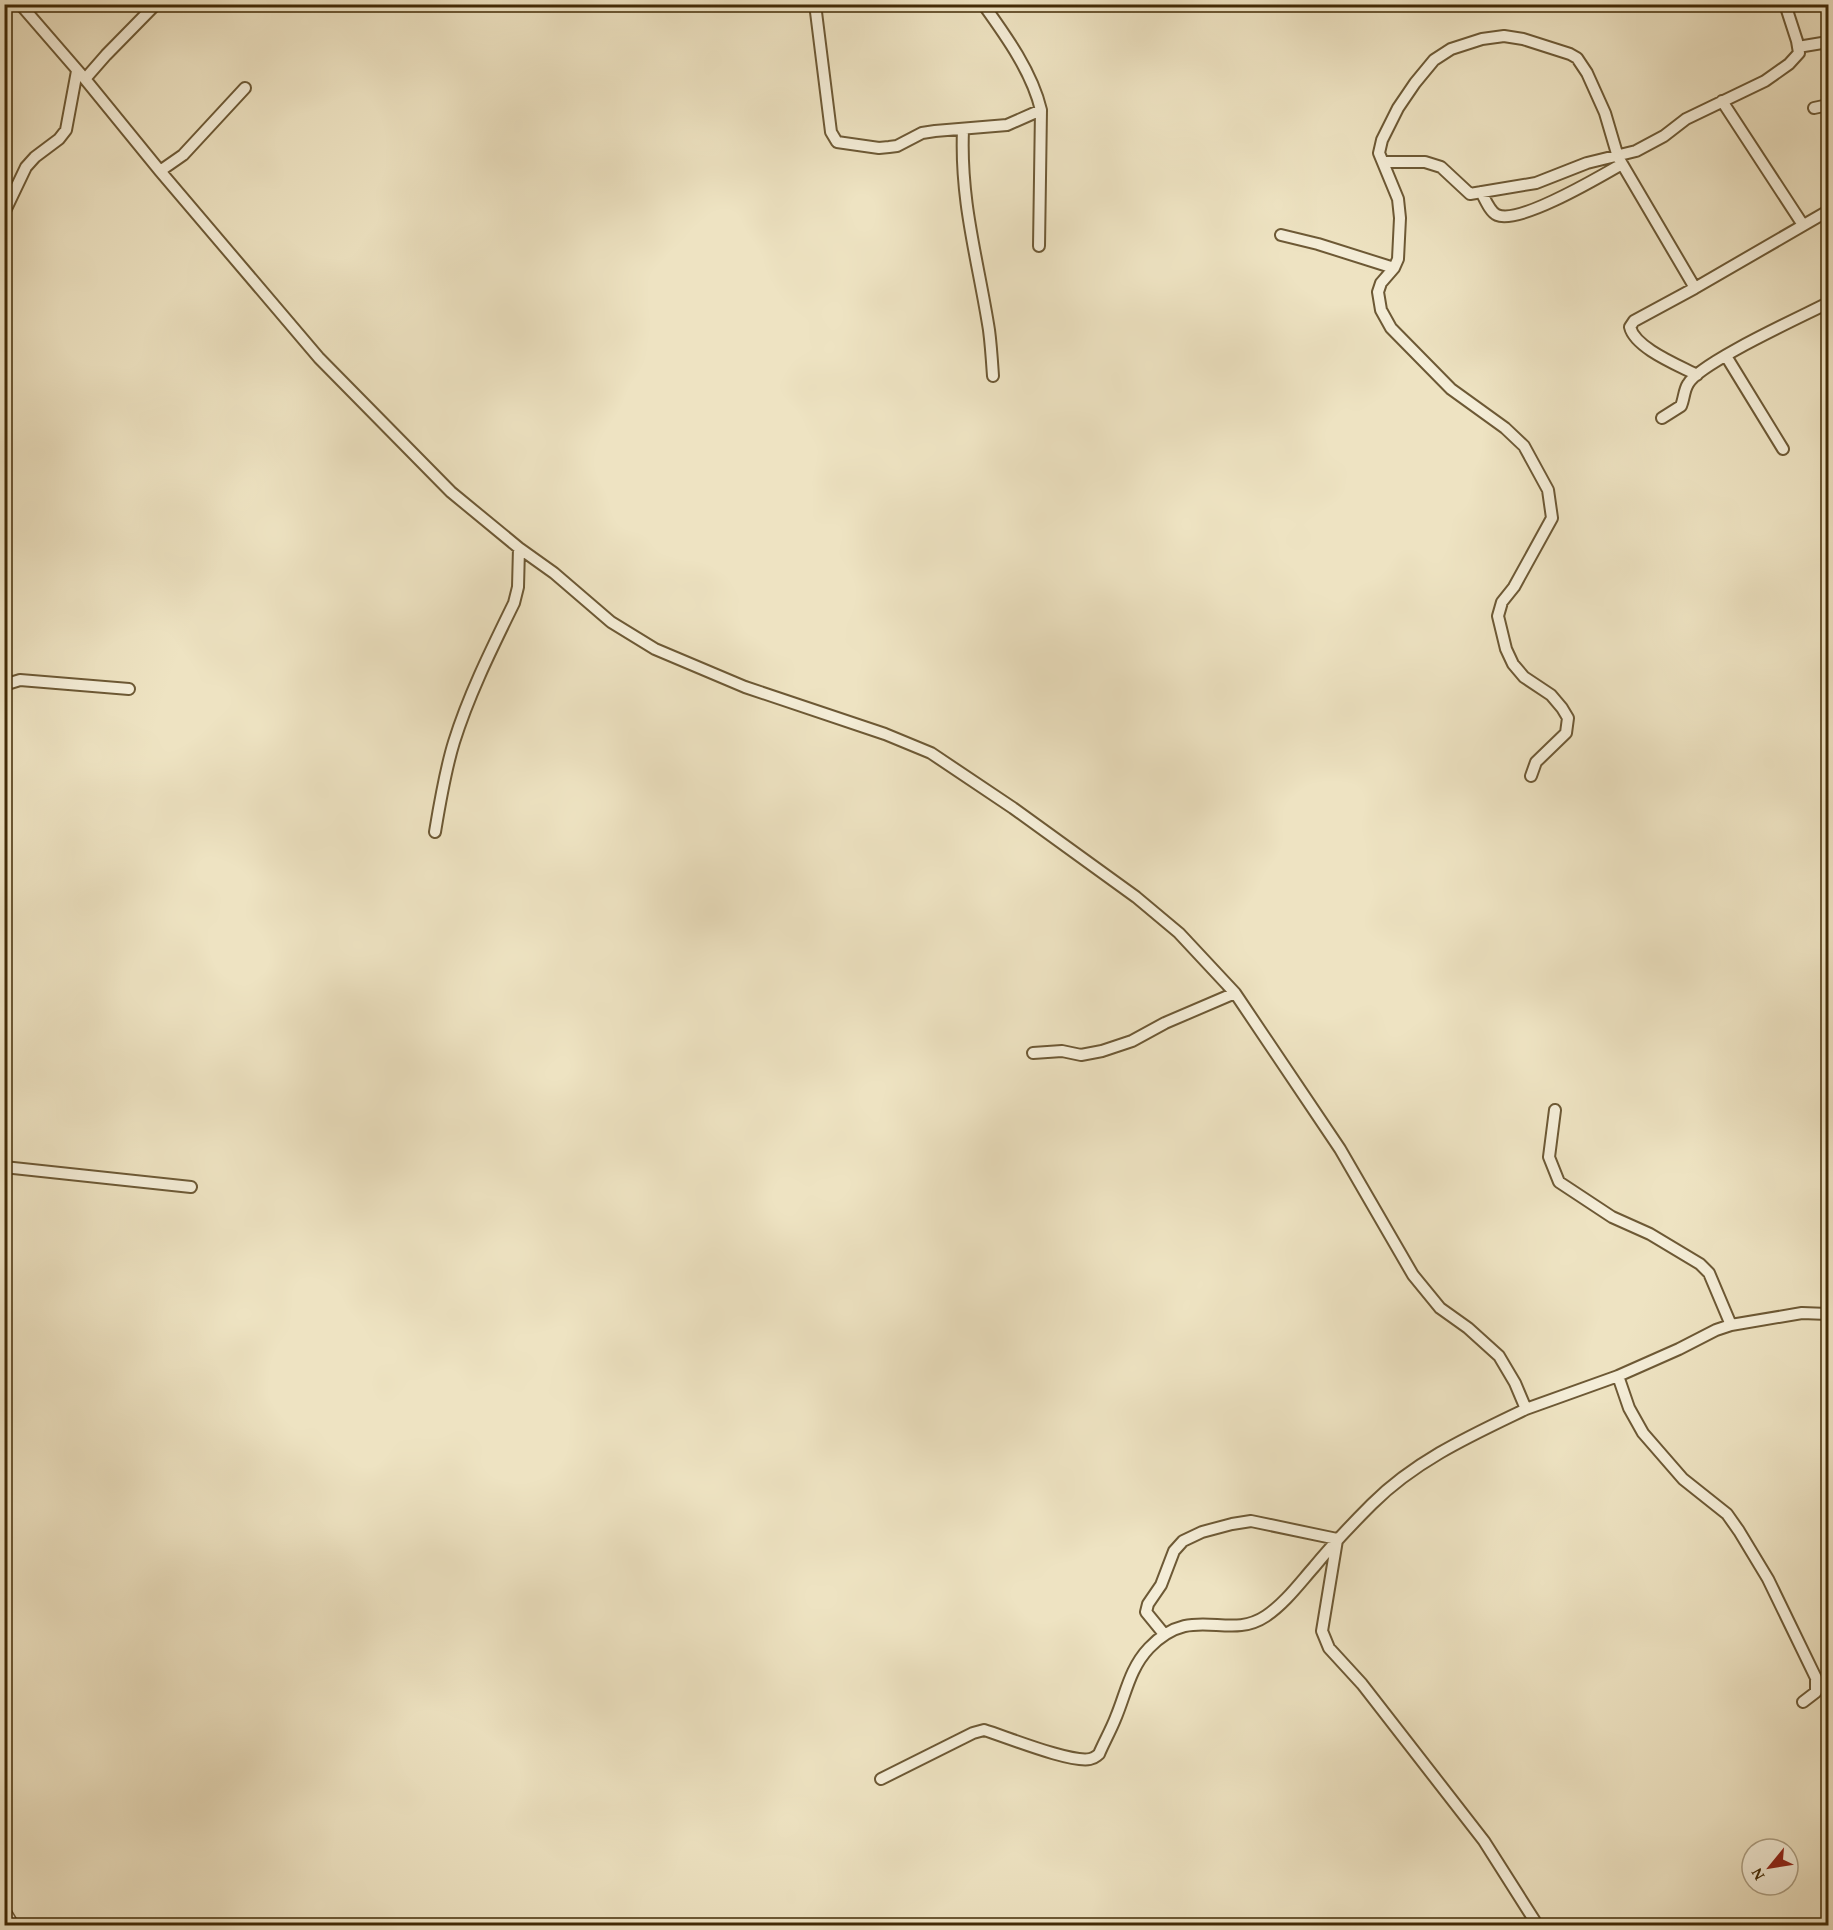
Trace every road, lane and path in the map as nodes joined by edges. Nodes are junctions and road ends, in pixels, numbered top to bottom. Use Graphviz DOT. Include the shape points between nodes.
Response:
graph roads {
  1 [pos="21,4"];
  2 [pos="156,4"];
  3 [pos="815,4"];
  4 [pos="983,4"];
  5 [pos="1785,4"];
  6 [pos="1828,42"];
  7 [pos="1798,47"];
  8 [pos="81,75"];
  9 [pos="245,88"];
  10 [pos="1722,101"];
  11 [pos="1828,105"];
  12 [pos="1814,108"];
  13 [pos="1041,110"];
  14 [pos="963,130"];
  15 [pos="1620,161"];
  16 [pos="1383,162"];
  17 [pos="160,171"];
  18 [pos="1481,192"];
  19 [pos="1828,211"];
  20 [pos="4,213"];
  21 [pos="1803,225"];
  22 [pos="1281,235"];
  23 [pos="1039,246"];
  24 [pos="1394,268"];
  25 [pos="1695,288"];
  26 [pos="1828,303"];
  27 [pos="1726,356"];
  28 [pos="1697,375"];
  29 [pos="993,376"];
  30 [pos="1662,418"];
  31 [pos="1783,449"];
  32 [pos="519,548"];
  33 [pos="4,685"];
  34 [pos="129,689"];
  35 [pos="1531,776"];
  36 [pos="435,832"];
  37 [pos="1235,993"];
  38 [pos="1033,1053"];
  39 [pos="1555,1110"];
  40 [pos="4,1167"];
  41 [pos="191,1187"];
  42 [pos="1828,1314"];
  43 [pos="1731,1325"];
  44 [pos="1618,1376"];
  45 [pos="1526,1409"];
  46 [pos="1337,1539"];
  47 [pos="1164,1634"];
  48 [pos="1803,1702"];
  49 [pos="881,1779"];
  50 [pos="4,1911"];
  51 [pos="14,1926"];
  52 [pos="1538,1926"];
  1 -- 8 [label="street"];
  2 -- 8 [label="street"];
  3 -- 14 [label="street" via="831,132 837,142 879,148 897,146 935,130"];
  4 -- 13 [label="street" via="1030,80"];
  5 -- 7 [label="street"];
  6 -- 7 [label="street"];
  7 -- 10 [label="street" via="1799,53 1789,64 1765,81"];
  8 -- 17 [label="street"];
  8 -- 20 [label="street" via="66,130 26,167"];
  9 -- 17 [label="street" via="183,155"];
  10 -- 15 [label="street"];
  10 -- 21 [label="street"];
  11 -- 12 [label="street"];
  13 -- 14 [label="street" via="1007,125"];
  13 -- 23 [label="street"];
  14 -- 29 [label="street" via="961,164 966,206 989,331"];
  15 -- 16 [label="street" via="1605,113 1577,58 1504,36 1464,44 1434,60 1398,108 1382,140 1379,153"];
  15 -- 18 [label="street" via="1587,163 1536,183"];
  15 -- 18 [label="street" via="1584,186 1519,214 1498,216"];
  15 -- 25 [label="street"];
  16 -- 18 [label="street" via="1425,162 1441,167 1470,194"];
  16 -- 24 [label="street" via="1398,199 1400,218 1401,246"];
  17 -- 32 [label="street" via="319,358 452,492"];
  19 -- 21 [label="street"];
  21 -- 25 [label="street"];
  22 -- 24 [label="street"];
  24 -- 35 [label="street" via="1378,292 1381,310 1391,328 1451,389 1524,446 1548,490 1552,518 1502,602 1498,616 1513,664 1524,677 1551,695 1568,718 1566,733 1536,762"];
  25 -- 28 [label="street" via="1634,321 1630,327 1638,340 1657,354"];
  26 -- 27 [label="street"];
  27 -- 28 [label="street"];
  27 -- 31 [label="street"];
  28 -- 30 [label="street" via="1688,382 1681,406"];
  32 -- 36 [label="street" via="514,603 454,741"];
  32 -- 37 [label="street" via="611,622 655,649 745,687 931,753 1136,897 1179,933"];
  33 -- 34 [label="street" via="20,680"];
  37 -- 38 [label="street" via="1102,1052"];
  37 -- 45 [label="street" via="1340,1149 1413,1275 1440,1308 1499,1356"];
  39 -- 43 [label="street" via="1550,1156 1558,1182 1612,1217 1700,1264 1709,1273"];
  40 -- 41 [label="street"];
  42 -- 43 [label="street" via="1802,1313"];
  43 -- 44 [label="street"];
  44 -- 45 [label="street"];
  44 -- 48 [label="street" via="1643,1433 1683,1479 1727,1514 1768,1579 1816,1678 1816,1692"];
  45 -- 46 [label="street" via="1442,1450 1400,1479"];
  46 -- 47 [label="street" via="1287,1598 1258,1622 1243,1626 1192,1624"];
  46 -- 47 [label="street" via="1251,1521 1202,1532 1183,1541 1174,1551 1146,1612"];
  46 -- 52 [label="street" via="1322,1631 1329,1648 1362,1684 1484,1841"];
  47 -- 49 [label="street" via="1130,1675 1116,1716 1094,1758 1060,1755 984,1730"];
  50 -- 51 [label="street"];
}
